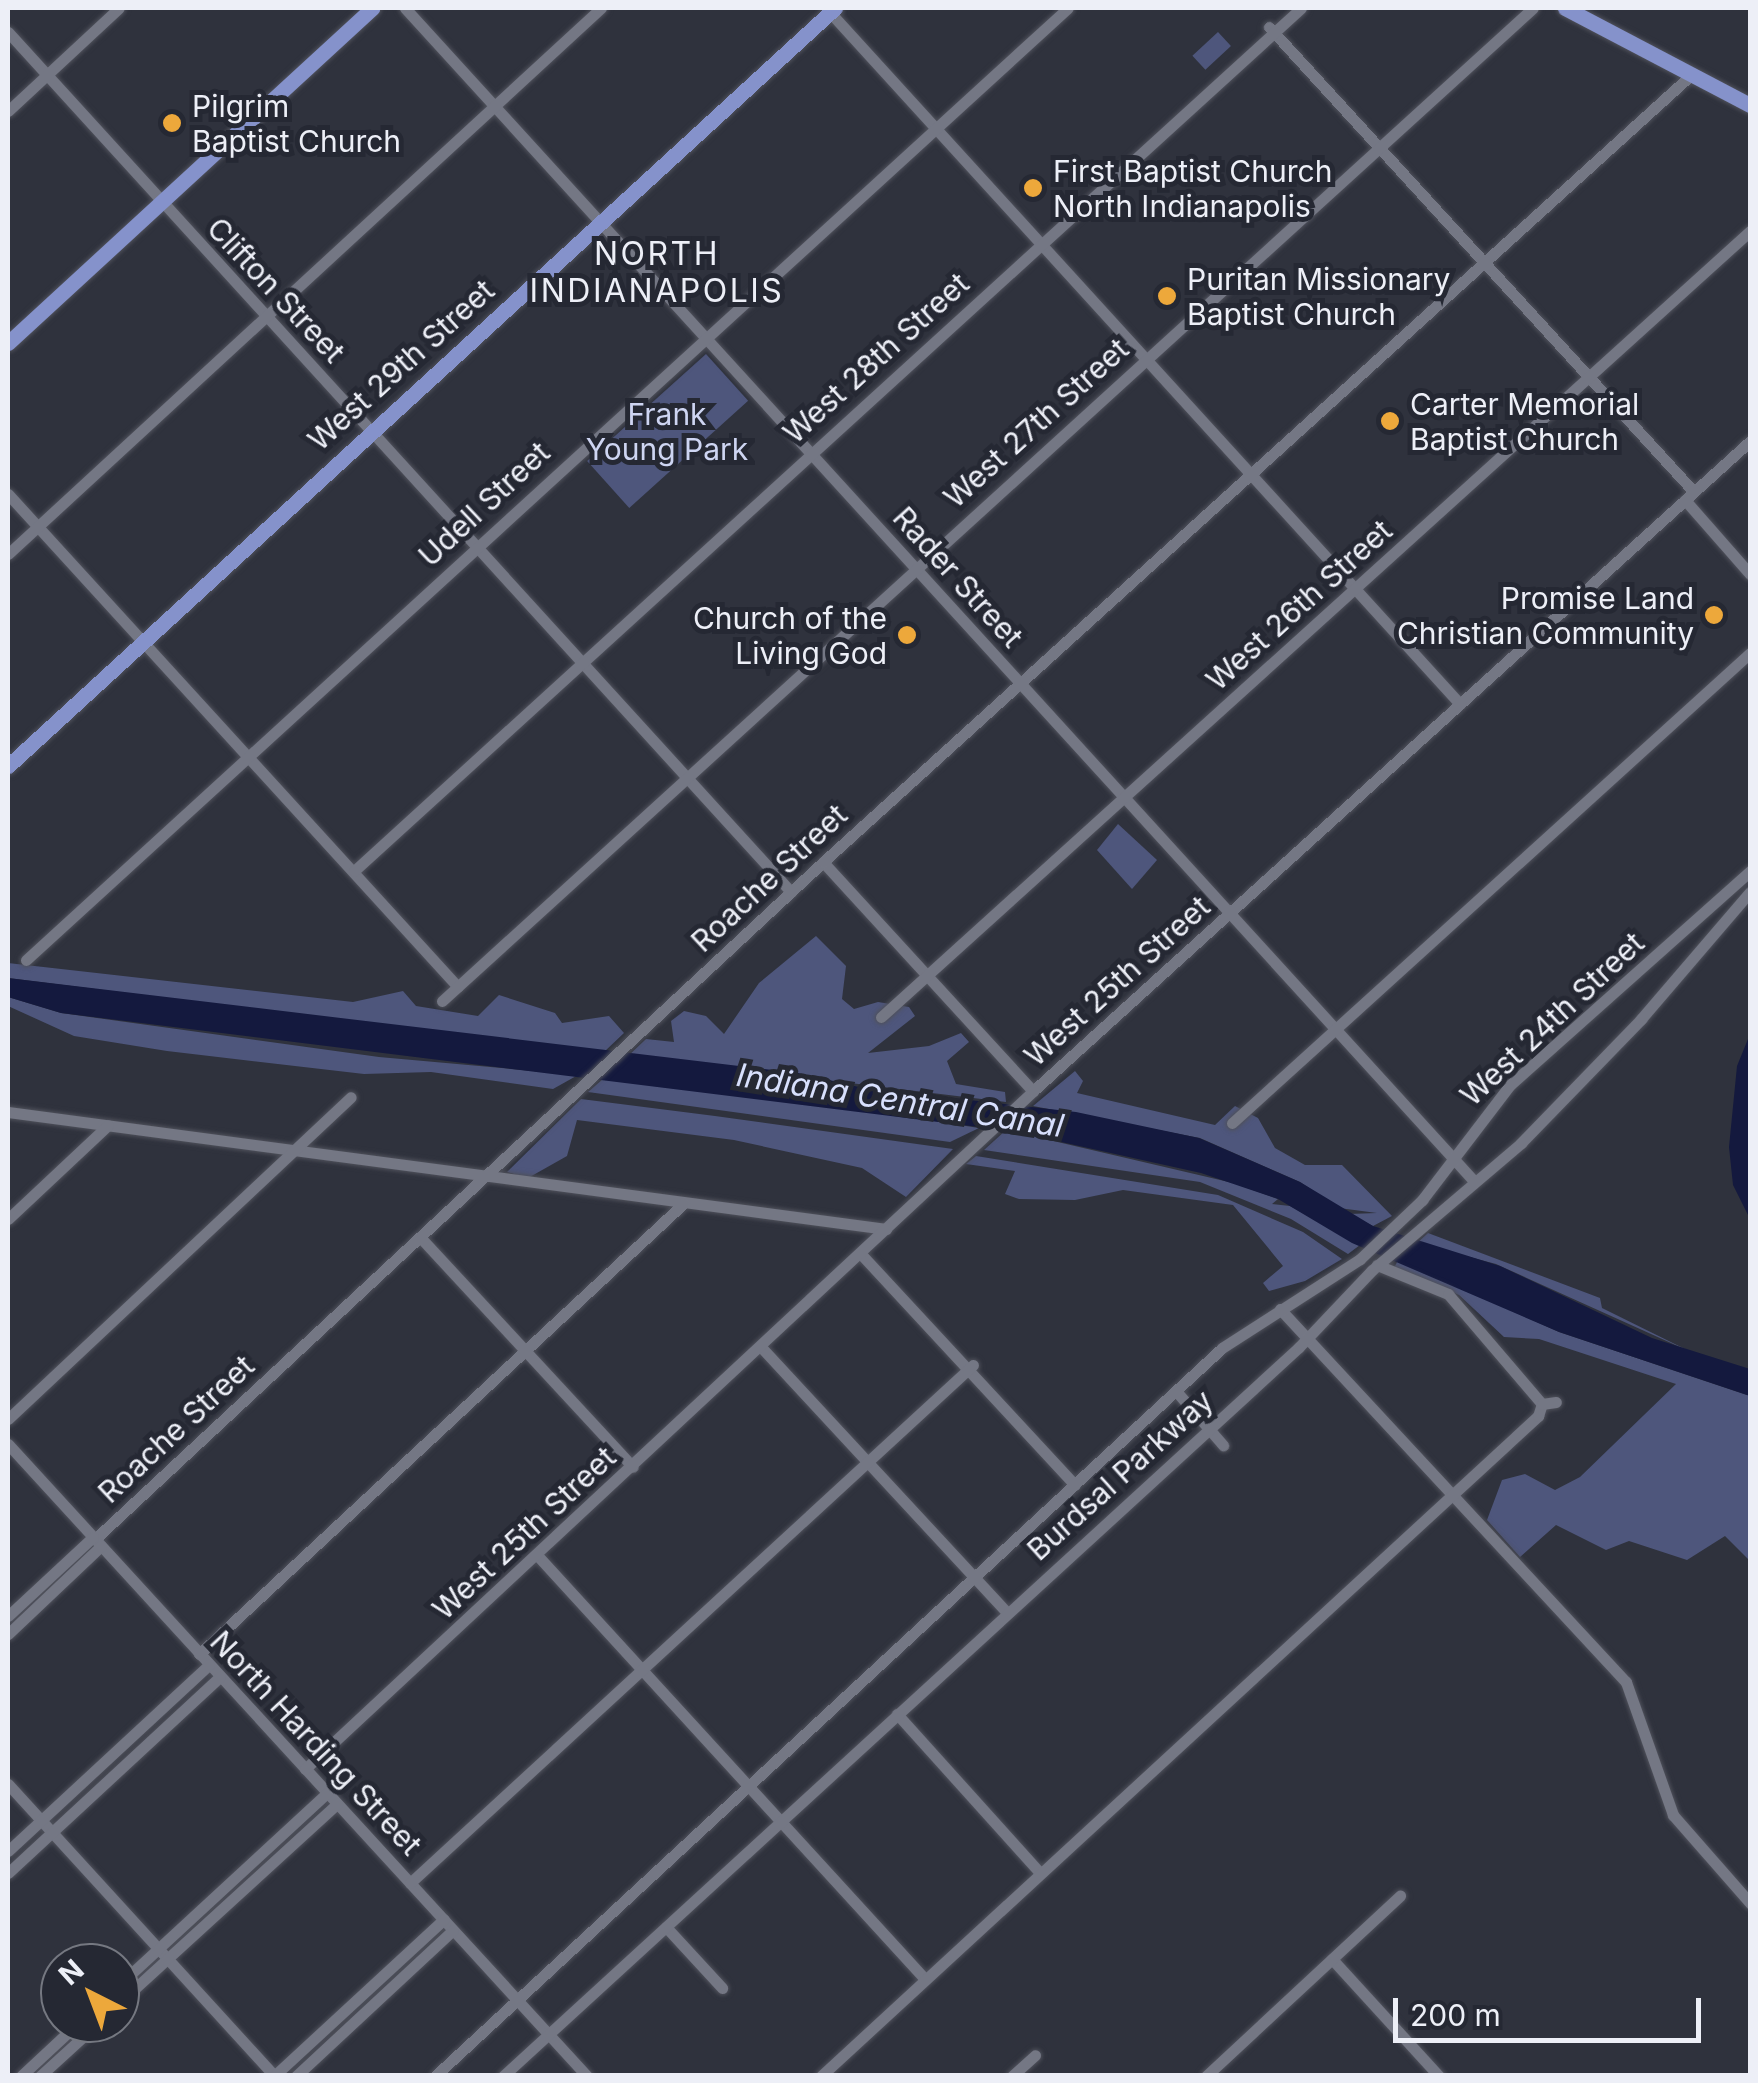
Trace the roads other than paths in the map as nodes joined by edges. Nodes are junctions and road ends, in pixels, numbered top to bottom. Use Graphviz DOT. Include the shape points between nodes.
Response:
graph roads {
  1 [pos="119,8"];
  2 [pos="372,8"];
  3 [pos="404,8"];
  4 [pos="601,8"];
  5 [pos="1068,8"];
  6 [pos="1301,8"];
  7 [pos="1534,8"];
  8 [pos="1565,8"];
  9 [pos="830,9"];
  10 [pos="1590,12"];
  11 [pos="1272,29"];
  12 [pos="8,32"];
  13 [pos="1692,74"];
  14 [pos="46,75"];
  15 [pos="494,105"];
  16 [pos="1750,106"];
  17 [pos="8,110"];
  18 [pos="934,128"];
  19 [pos="1379,147"];
  20 [pos="160,202"];
  21 [pos="599,221"];
  22 [pos="1750,231"];
  23 [pos="1039,243"];
  24 [pos="1484,261"];
  25 [pos="266,316"];
  26 [pos="704,336"];
  27 [pos="8,343"];
  28 [pos="1145,359"];
  29 [pos="1589,377"];
  30 [pos="370,430"];
  31 [pos="1750,441"];
  32 [pos="809,452"];
  33 [pos="1250,474"];
  34 [pos="8,494"];
  35 [pos="1690,496"];
  36 [pos="37,526"];
  37 [pos="476,546"];
  38 [pos="8,554"];
  39 [pos="914,566"];
  40 [pos="1750,574"];
  41 [pos="1354,589"];
  42 [pos="143,641"];
  43 [pos="1750,653"];
  44 [pos="582,662"];
  45 [pos="1019,682"];
  46 [pos="1460,704"];
  47 [pos="248,757"];
  48 [pos="8,766"];
  49 [pos="686,776"];
  50 [pos="1124,797"];
  51 [pos="823,862"];
  52 [pos="1750,871"];
  53 [pos="354,872"];
  54 [pos="791,892"];
  55 [pos="1750,892"];
  56 [pos="1229,913"];
  57 [pos="26,960"];
  58 [pos="927,974"];
  59 [pos="458,987"];
  60 [pos="442,1001"];
  61 [pos="881,1017"];
  62 [pos="1334,1028"];
  63 [pos="1031,1094"];
  64 [pos="351,1098"];
  65 [pos="8,1112"];
  66 [pos="1232,1122"];
  67 [pos="108,1125"];
  68 [pos="295,1150"];
  69 [pos="1452,1157"];
  70 [pos="485,1176"];
  71 [pos="1474,1181"];
  72 [pos="684,1203"];
  73 [pos="1403,1219"];
  74 [pos="8,1220"];
  75 [pos="886,1230"];
  76 [pos="420,1236"];
  77 [pos="860,1253"];
  78 [pos="1381,1262"];
  79 [pos="1280,1309"];
  80 [pos="1306,1340"];
  81 [pos="760,1347"];
  82 [pos="526,1351"];
  83 [pos="971,1368"];
  84 [pos="1176,1391"];
  85 [pos="8,1419"];
  86 [pos="1210,1427"];
  87 [pos="8,1444"];
  88 [pos="1223,1445"];
  89 [pos="867,1462"];
  90 [pos="633,1466"];
  91 [pos="1076,1485"];
  92 [pos="1452,1495"];
  93 [pos="96,1540"];
  94 [pos="536,1555"];
  95 [pos="975,1578"];
  96 [pos="1008,1612"];
  97 [pos="8,1616"];
  98 [pos="8,1634"];
  99 [pos="199,1654"];
  100 [pos="209,1665"];
  101 [pos="642,1670"];
  102 [pos="220,1677"];
  103 [pos="897,1714"];
  104 [pos="305,1769"];
  105 [pos="8,1784"];
  106 [pos="748,1786"];
  107 [pos="326,1793"];
  108 [pos="337,1804"];
  109 [pos="41,1820"];
  110 [pos="780,1822"];
  111 [pos="52,1832"];
  112 [pos="8,1851"];
  113 [pos="8,1873"];
  114 [pos="1040,1873"];
  115 [pos="410,1882"];
  116 [pos="1400,1896"];
  117 [pos="1750,1903"];
  118 [pos="444,1919"];
  119 [pos="666,1927"];
  120 [pos="454,1930"];
  121 [pos="158,1948"];
  122 [pos="168,1958"];
  123 [pos="1332,1960"];
  124 [pos="140,1965"];
  125 [pos="925,1979"];
  126 [pos="140,1984"];
  127 [pos="722,1988"];
  128 [pos="517,2000"];
  129 [pos="549,2034"];
  130 [pos="56,2043"];
  131 [pos="76,2043"];
  132 [pos="1035,2054"];
  133 [pos="1222,2070"];
  134 [pos="275,2075"];
  135 [pos="21,2076"];
  136 [pos="40,2076"];
  137 [pos="296,2076"];
  138 [pos="435,2076"];
  139 [pos="502,2076"];
  140 [pos="587,2076"];
  141 [pos="821,2076"];
  142 [pos="1012,2076"];
  143 [pos="1206,2076"];
  144 [pos="1439,2076"];
  1 -- 14 [label="street"];
  2 -- 20 [label="main road"];
  3 -- 15 [label="street, Rader Street"];
  4 -- 15 [label="street"];
  5 -- 18 [label="street, Udell Street"];
  6 -- 11 [label="street, West 28th Street"];
  7 -- 19 [label="street, West 27th Street"];
  8 -- 10 [label="main road"];
  9 -- 18 [label="street"];
  9 -- 21 [label="main road, West 29th Street"];
  10 -- 13 [label="main road"];
  11 -- 19 [label="street"];
  11 -- 23 [label="street, West 28th Street"];
  12 -- 14 [label="street, Clifton Street"];
  13 -- 16 [label="main road"];
  13 -- 24 [label="street, Roache Street"];
  14 -- 17 [label="street"];
  14 -- 20 [label="street, Clifton Street"];
  15 -- 21 [label="street, Rader Street"];
  15 -- 25 [label="street"];
  18 -- 23 [label="street"];
  18 -- 26 [label="street, Udell Street"];
  19 -- 24 [label="street"];
  19 -- 28 [label="street, West 27th Street"];
  20 -- 25 [label="street, Clifton Street"];
  20 -- 27 [label="main road"];
  21 -- 26 [label="street, Rader Street"];
  21 -- 30 [label="main road, West 29th Street"];
  22 -- 29 [label="street, West 26th Street"];
  23 -- 28 [label="street"];
  23 -- 32 [label="street, West 28th Street"];
  24 -- 29 [label="street"];
  24 -- 33 [label="street, Roache Street"];
  25 -- 30 [label="street, Clifton Street"];
  25 -- 36 [label="street"];
  26 -- 32 [label="street, Rader Street"];
  26 -- 37 [label="street, Udell Street"];
  28 -- 33 [label="street"];
  28 -- 39 [label="street, West 27th Street"];
  29 -- 35 [label="street"];
  29 -- 41 [label="street, West 26th Street"];
  30 -- 37 [label="street, Clifton Street"];
  30 -- 42 [label="main road, West 29th Street"];
  31 -- 35 [label="street, West 25th Street"];
  32 -- 39 [label="street, Rader Street"];
  32 -- 44 [label="street, West 28th Street"];
  33 -- 41 [label="street"];
  33 -- 45 [label="street, Roache Street"];
  34 -- 36 [label="street"];
  35 -- 40 [label="street"];
  35 -- 46 [label="street, West 25th Street"];
  36 -- 38 [label="street"];
  36 -- 42 [label="street"];
  37 -- 44 [label="street, Clifton Street"];
  37 -- 47 [label="street, Udell Street"];
  39 -- 45 [label="street, Rader Street"];
  39 -- 49 [label="street, West 27th Street"];
  41 -- 46 [label="street"];
  41 -- 50 [label="street, West 26th Street"];
  42 -- 47 [label="street"];
  42 -- 48 [label="main road, West 29th Street"];
  43 -- 62 [label="street"];
  44 -- 49 [label="street, Clifton Street"];
  44 -- 53 [label="street, West 28th Street"];
  45 -- 50 [label="street, Rader Street"];
  45 -- 51 [label="street, Roache Street"];
  46 -- 56 [label="street, West 25th Street"];
  47 -- 53 [label="street"];
  47 -- 57 [label="street, Udell Street"];
  49 -- 54 [label="street, Clifton Street"];
  49 -- 59 [label="street, West 27th Street"];
  50 -- 56 [label="street, Rader Street"];
  50 -- 58 [label="street, West 26th Street"];
  51 -- 54 [label="street, Roache Street"];
  51 -- 58 [label="street"];
  52 -- 69 [label="street, West 24th Street" via="1510,1085"];
  53 -- 59 [label="street"];
  54 -- 70 [label="street, Roache Street"];
  55 -- 71 [label="street, Burdsal Parkway" via="1628,1034"];
  56 -- 62 [label="street, Rader Street"];
  56 -- 63 [label="street, West 25th Street"];
  58 -- 61 [label="street, West 26th Street"];
  58 -- 63 [label="street"];
  59 -- 60 [label="street, West 27th Street"];
  62 -- 66 [label="street"];
  62 -- 69 [label="street, Rader Street"];
  63 -- 75 [label="street, West 25th Street"];
  64 -- 68 [label="street"];
  65 -- 67 [label="street"];
  67 -- 68 [label="street"];
  67 -- 74 [label="street"];
  68 -- 70 [label="street"];
  68 -- 85 [label="street"];
  69 -- 71 [label="street, Rader Street"];
  69 -- 73 [label="street, West 24th Street"];
  70 -- 72 [label="street"];
  70 -- 76 [label="street, Roache Street"];
  71 -- 78 [label="street, Burdsal Parkway"];
  72 -- 75 [label="street"];
  72 -- 82 [label="street"];
  73 -- 79 [label="street, Burdsal Parkway" via="1360,1259"];
  75 -- 77 [label="street, West 25th Street"];
  76 -- 82 [label="street"];
  76 -- 93 [label="street, Roache Street"];
  77 -- 81 [label="street, West 25th Street"];
  77 -- 83 [label="street"];
  78 -- 80 [label="street, Burdsal Parkway"];
  78 -- 92 [label="street" via="1448,1294 1549,1403"];
  79 -- 80 [label="street"];
  79 -- 84 [label="street, Burdsal Parkway" via="1231,1340"];
  80 -- 86 [label="street, Burdsal Parkway"];
  80 -- 92 [label="street"];
  81 -- 89 [label="street"];
  81 -- 90 [label="street, West 25th Street"];
  82 -- 90 [label="street"];
  82 -- 99 [label="street"];
  83 -- 89 [label="street"];
  83 -- 91 [label="street"];
  84 -- 86 [label="street"];
  84 -- 91 [label="street, Burdsal Parkway"];
  86 -- 88 [label="street"];
  86 -- 96 [label="street, Burdsal Parkway"];
  87 -- 93 [label="street, North Harding Street"];
  89 -- 95 [label="street"];
  89 -- 101 [label="street"];
  90 -- 94 [label="street, West 25th Street"];
  91 -- 95 [label="street, Burdsal Parkway"];
  92 -- 114 [label="street"];
  92 -- 117 [label="street" via="1628,1685 1667,1804"];
  93 -- 97 [label="street, Roache Street"];
  93 -- 98 [label="street, Roache Street"];
  93 -- 99 [label="street, North Harding Street"];
  94 -- 101 [label="street"];
  94 -- 104 [label="street, West 25th Street"];
  95 -- 96 [label="street"];
  95 -- 106 [label="street, Burdsal Parkway"];
  96 -- 103 [label="street, Burdsal Parkway"];
  99 -- 100 [label="street, North Harding Street"];
  100 -- 102 [label="street, North Harding Street"];
  100 -- 109 [label="street"];
  101 -- 106 [label="street"];
  101 -- 115 [label="street"];
  102 -- 104 [label="street, North Harding Street"];
  102 -- 111 [label="street"];
  103 -- 110 [label="street, Burdsal Parkway"];
  103 -- 114 [label="street"];
  104 -- 107 [label="street, North Harding Street"];
  105 -- 109 [label="street"];
  106 -- 110 [label="street"];
  106 -- 128 [label="street, Burdsal Parkway"];
  107 -- 108 [label="street, North Harding Street"];
  107 -- 121 [label="street"];
  108 -- 115 [label="street, North Harding Street"];
  108 -- 122 [label="street"];
  109 -- 111 [label="street"];
  109 -- 112 [label="street"];
  110 -- 119 [label="street, Burdsal Parkway"];
  110 -- 125 [label="street"];
  111 -- 113 [label="street"];
  111 -- 121 [label="street"];
  114 -- 125 [label="street"];
  115 -- 118 [label="street, North Harding Street"];
  116 -- 123 [label="street"];
  118 -- 120 [label="street, North Harding Street"];
  118 -- 134 [label="street"];
  119 -- 127 [label="street"];
  119 -- 129 [label="street, Burdsal Parkway"];
  120 -- 128 [label="street, North Harding Street"];
  120 -- 137 [label="street"];
  121 -- 122 [label="street"];
  121 -- 124 [label="street"];
  122 -- 126 [label="street"];
  122 -- 134 [label="street"];
  123 -- 133 [label="street"];
  123 -- 144 [label="street"];
  125 -- 141 [label="street"];
  128 -- 129 [label="street, North Harding Street"];
  128 -- 138 [label="street, Burdsal Parkway"];
  129 -- 139 [label="street, Burdsal Parkway"];
  129 -- 140 [label="street, North Harding Street"];
  130 -- 135 [label="street"];
  131 -- 136 [label="street"];
  132 -- 142 [label="street"];
  133 -- 143 [label="street"];
}
